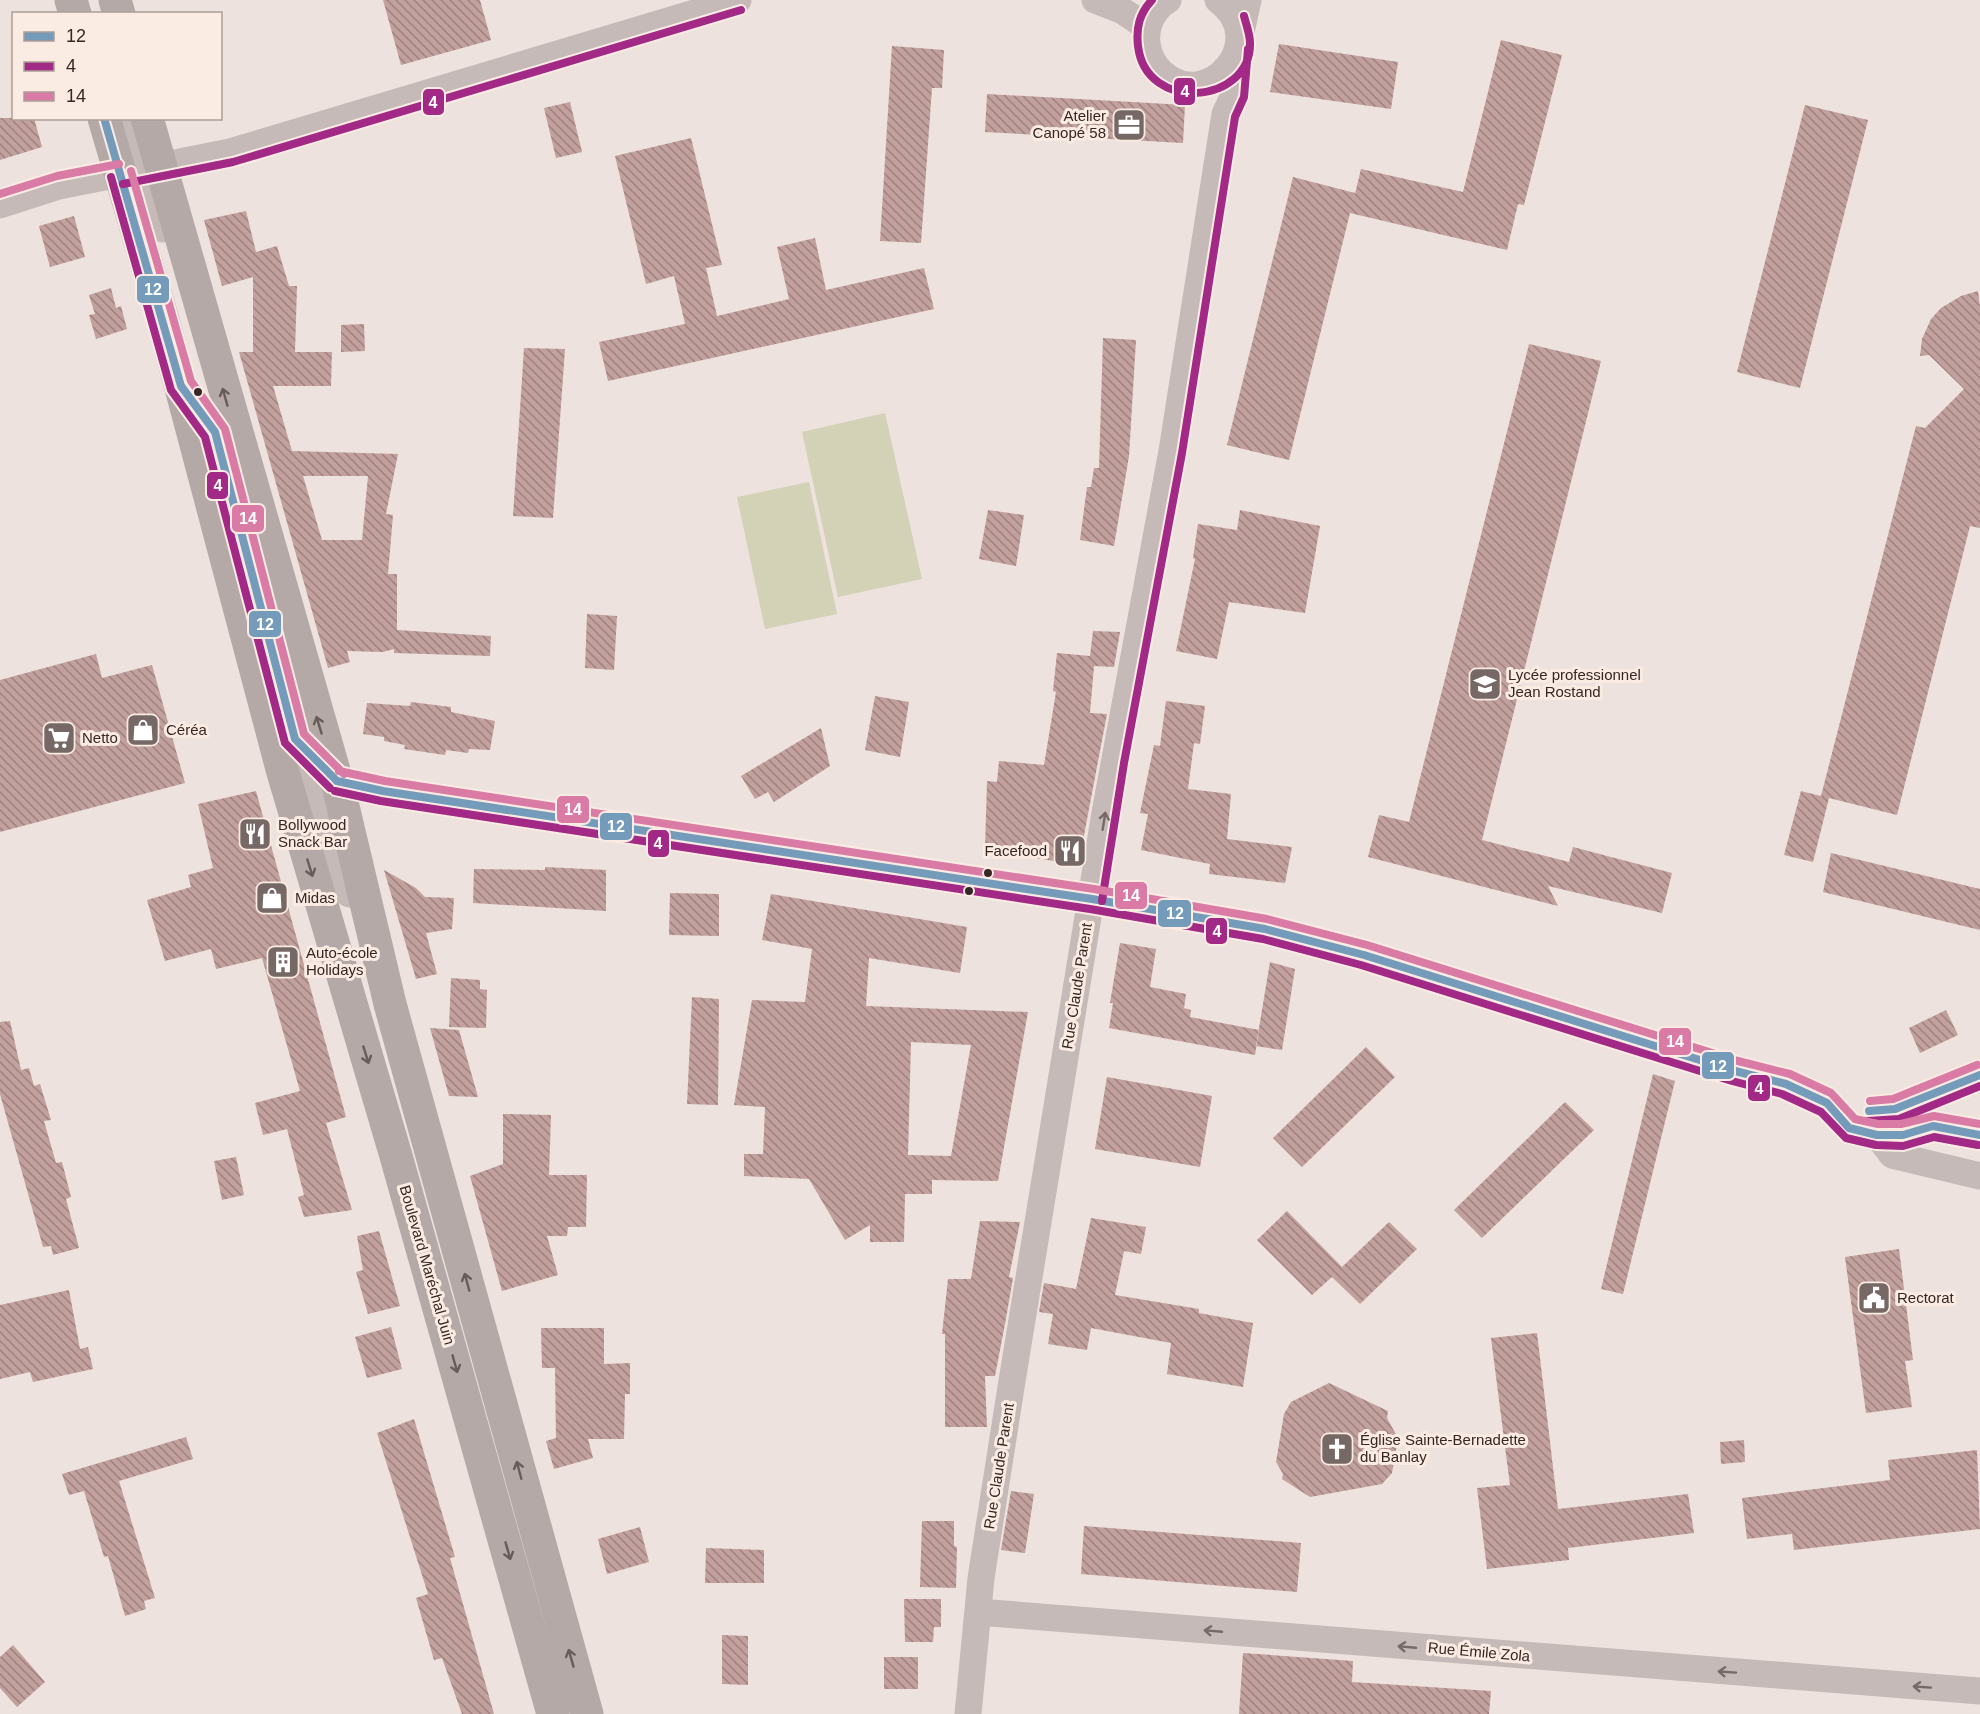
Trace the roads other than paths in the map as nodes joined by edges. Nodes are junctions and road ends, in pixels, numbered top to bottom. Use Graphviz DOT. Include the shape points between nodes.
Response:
graph roads {
  1 [pos="738,0"];
  2 [pos="1095,0"];
  3 [pos="1168,0"];
  4 [pos="1218,0"];
  5 [pos="1248,0"];
  6 [pos="1148,28"];
  7 [pos="1239,45"];
  8 [pos="105,120"];
  9 [pos="120,120"];
  10 [pos="148,120"];
  11 [pos="161,165"];
  12 [pos="121,174"];
  13 [pos="0,205"];
  14 [pos="215,362"];
  15 [pos="181,386"];
  16 [pos="282,769"];
  17 [pos="328,788"];
  18 [pos="295,817"];
  19 [pos="1092,899"];
  20 [pos="1980,1176"];
  21 [pos="978,1612"];
  22 [pos="1980,1691"];
  23 [pos="553,1714"];
  24 [pos="587,1714"];
  25 [pos="968,1714"];
  1 -- 11 [label="street" via="230,152"];
  2 -- 6 [label="street" via="1124,11"];
  3 -- 6 [label="street" via="1159,7"];
  4 -- 7 [label="street" via="1235,20"];
  5 -- 7 [label="street, Rue Claude Parent"];
  6 -- 7 [label="street" via="1146,41 1151,60 1164,75 1183,84 1202,84 1219,76 1232,63"];
  19 -- 7 [label="street, Rue Claude Parent, one-way" via="1172,451 1225,114 1234,96"];
  8 -- 12 [label="main road, Boulevard Maréchal Juin"];
  9 -- 11 [label="street" via="125,139"];
  10 -- 11 [label="main road"];
  11 -- 12 [label="street"];
  11 -- 14 [label="main road"];
  12 -- 13 [label="street" via="59,186"];
  12 -- 14 [label="street" via="152,195 194,332"];
  12 -- 15 [label="main road, Boulevard Maréchal Juin"];
  17 -- 14 [label="main road, one-way"];
  15 -- 16 [label="main road, Boulevard Maréchal Juin"];
  15 -- 17 [label="street" via="215,432 295,739"];
  16 -- 17 [label="street"];
  16 -- 18 [label="main road, Boulevard Maréchal Juin"];
  17 -- 18 [label="street"];
  17 -- 19 [label="street" via="383,791"];
  24 -- 17 [label="main road, one-way"];
  18 -- 23 [label="main road, Boulevard Maréchal Juin, one-way" via="396,1156"];
  19 -- 20 [label="street" via="1266,929 1364,955 1786,1084 1827,1103 1849,1128 1877,1135 1892,1155"];
  19 -- 21 [label="street, Rue Claude Parent"];
  22 -- 21 [label="street, Rue Émile Zola, one-way"];
  21 -- 25 [label="street, Rue Claude Parent"];
}
